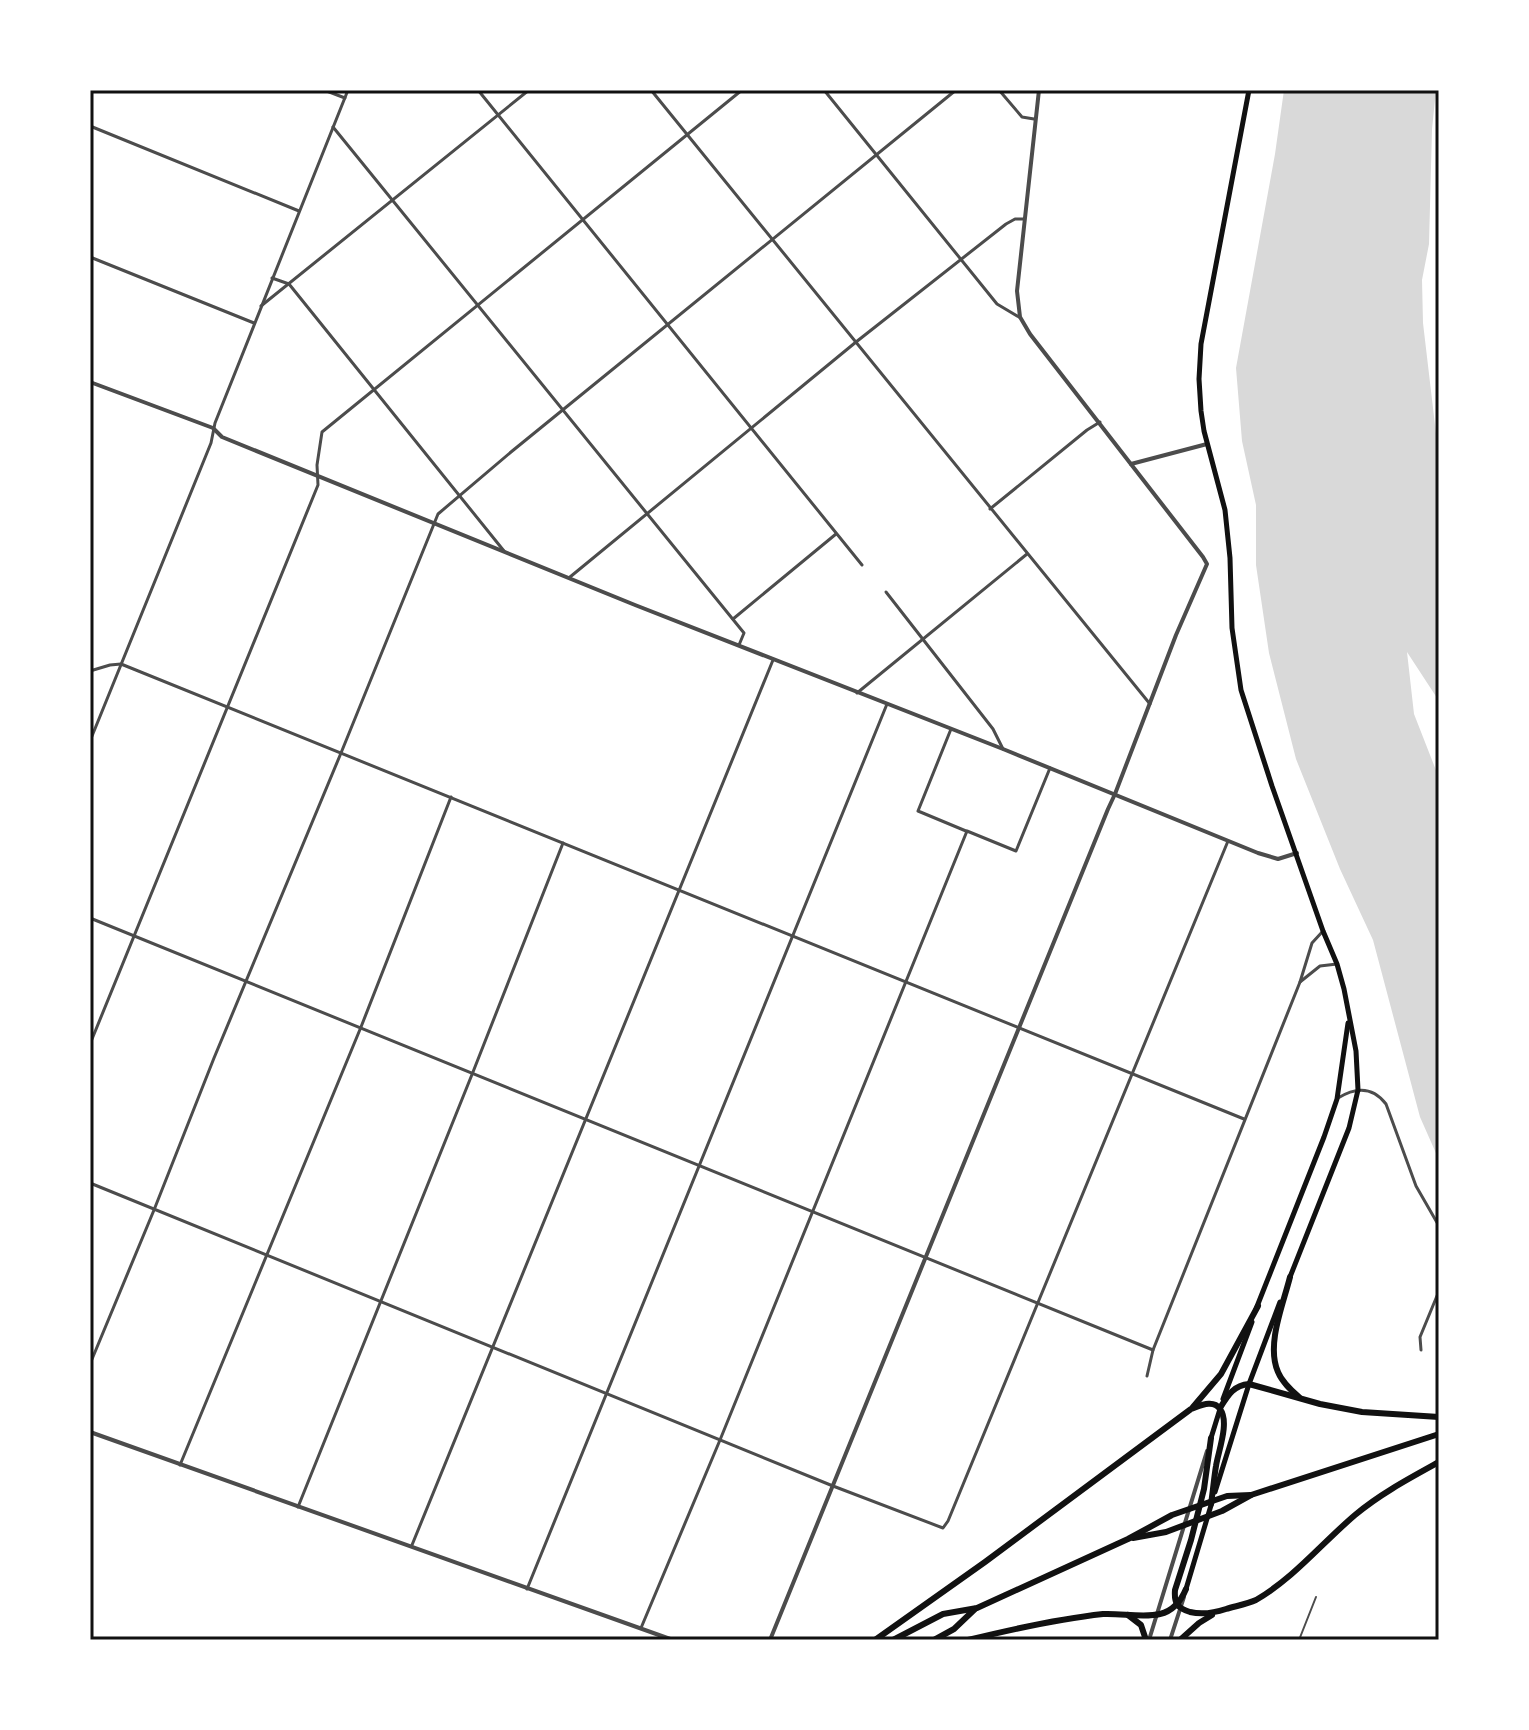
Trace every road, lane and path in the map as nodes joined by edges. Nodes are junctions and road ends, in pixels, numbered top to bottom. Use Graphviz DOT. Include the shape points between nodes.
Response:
graph roads {
  1 [pos="324,90"];
  2 [pos="348,90"];
  3 [pos="478,90"];
  4 [pos="529,90"];
  5 [pos="651,90"];
  6 [pos="742,90"];
  7 [pos="824,90"];
  8 [pos="956,90"];
  9 [pos="999,90"];
  10 [pos="1039,90"];
  11 [pos="1249,90"];
  12 [pos="345,98"];
  13 [pos="498,115"];
  14 [pos="1035,119"];
  15 [pos="90,126"];
  16 [pos="333,127"];
  17 [pos="686,134"];
  18 [pos="877,155"];
  19 [pos="394,200"];
  20 [pos="299,211"];
  21 [pos="1024,219"];
  22 [pos="583,220"];
  23 [pos="772,239"];
  24 [pos="90,257"];
  25 [pos="961,259"];
  26 [pos="272,278"];
  27 [pos="289,284"];
  28 [pos="478,304"];
  29 [pos="261,307"];
  30 [pos="1020,317"];
  31 [pos="254,323"];
  32 [pos="667,325"];
  33 [pos="856,342"];
  34 [pos="90,382"];
  35 [pos="373,389"];
  36 [pos="562,410"];
  37 [pos="1100,422"];
  38 [pos="213,428"];
  39 [pos="753,429"];
  40 [pos="1207,444"];
  41 [pos="1131,464"];
  42 [pos="317,476"];
  43 [pos="458,494"];
  44 [pos="990,509"];
  45 [pos="647,514"];
  46 [pos="434,523"];
  47 [pos="836,534"];
  48 [pos="504,552"];
  49 [pos="1027,554"];
  50 [pos="862,565"];
  51 [pos="569,578"];
  52 [pos="886,592"];
  53 [pos="733,619"];
  54 [pos="922,638"];
  55 [pos="739,646"];
  56 [pos="773,660"];
  57 [pos="121,664"];
  58 [pos="90,671"];
  59 [pos="857,693"];
  60 [pos="887,704"];
  61 [pos="1150,704"];
  62 [pos="227,707"];
  63 [pos="951,729"];
  64 [pos="90,741"];
  65 [pos="1003,749"];
  66 [pos="341,753"];
  67 [pos="1050,768"];
  68 [pos="1115,794"];
  69 [pos="451,797"];
  70 [pos="967,831"];
  71 [pos="1228,841"];
  72 [pos="563,843"];
  73 [pos="1297,853"];
  74 [pos="680,890"];
  75 [pos="90,918"];
  76 [pos="1323,931"];
  77 [pos="134,935"];
  78 [pos="793,936"];
  79 [pos="1337,964"];
  80 [pos="247,981"];
  81 [pos="905,981"];
  82 [pos="1300,982"];
  83 [pos="1349,1018"];
  84 [pos="361,1027"];
  85 [pos="1019,1028"];
  86 [pos="90,1044"];
  87 [pos="473,1072"];
  88 [pos="1131,1073"];
  89 [pos="1358,1090"];
  90 [pos="1337,1099"];
  91 [pos="586,1119"];
  92 [pos="1244,1119"];
  93 [pos="699,1165"];
  94 [pos="90,1183"];
  95 [pos="154,1210"];
  96 [pos="812,1211"];
  97 [pos="1439,1226"];
  98 [pos="268,1256"];
  99 [pos="925,1256"];
  100 [pos="1290,1277"];
  101 [pos="1439,1291"];
  102 [pos="381,1302"];
  103 [pos="1038,1302"];
  104 [pos="1258,1306"];
  105 [pos="494,1348"];
  106 [pos="1153,1350"];
  107 [pos="1421,1350"];
  108 [pos="90,1364"];
  109 [pos="1147,1376"];
  110 [pos="1249,1384"];
  111 [pos="607,1393"];
  112 [pos="1302,1399"];
  113 [pos="1220,1408"];
  114 [pos="1191,1409"];
  115 [pos="1439,1417"];
  116 [pos="90,1432"];
  117 [pos="1439,1434"];
  118 [pos="1211,1438"];
  119 [pos="720,1440"];
  120 [pos="1439,1462"];
  121 [pos="180,1465"];
  122 [pos="833,1486"];
  123 [pos="1251,1495"];
  124 [pos="1211,1504"];
  125 [pos="298,1507"];
  126 [pos="1128,1539"];
  127 [pos="412,1546"];
  128 [pos="527,1589"];
  129 [pos="1186,1589"];
  130 [pos="1316,1597"];
  131 [pos="1178,1607"];
  132 [pos="977,1608"];
  133 [pos="1216,1612"];
  134 [pos="1125,1613"];
  135 [pos="1157,1615"];
  136 [pos="641,1628"];
  137 [pos="673,1640"];
  138 [pos="770,1640"];
  139 [pos="875,1640"];
  140 [pos="893,1640"];
  141 [pos="934,1640"];
  142 [pos="968,1640"];
  143 [pos="1148,1640"];
  144 [pos="1170,1640"];
  145 [pos="1180,1640"];
  146 [pos="1299,1640"];
  1 -- 12 [label="street"];
  2 -- 12 [label="street"];
  3 -- 13 [label="street"];
  4 -- 13 [label="street"];
  5 -- 17 [label="street"];
  6 -- 17 [label="street"];
  7 -- 18 [label="street"];
  8 -- 18 [label="street"];
  9 -- 14 [label="street" via="1022,117"];
  10 -- 14 [label="street"];
  11 -- 40 [label="main road" via="1201,344 1199,379"];
  12 -- 16 [label="street"];
  13 -- 19 [label="street"];
  13 -- 22 [label="street"];
  14 -- 21 [label="street"];
  15 -- 20 [label="street"];
  16 -- 19 [label="street"];
  16 -- 20 [label="street"];
  17 -- 22 [label="street"];
  17 -- 23 [label="street"];
  18 -- 23 [label="street"];
  18 -- 25 [label="street"];
  19 -- 27 [label="street"];
  19 -- 28 [label="street"];
  20 -- 26 [label="street"];
  21 -- 25 [label="street" via="1006,224"];
  21 -- 30 [label="street" via="1017,291"];
  22 -- 28 [label="street"];
  22 -- 32 [label="street"];
  23 -- 32 [label="street"];
  23 -- 33 [label="street"];
  24 -- 31 [label="street"];
  25 -- 30 [label="street" via="997,304"];
  25 -- 33 [label="street"];
  26 -- 27 [label="street"];
  26 -- 29 [label="street"];
  27 -- 29 [label="street"];
  27 -- 35 [label="street"];
  28 -- 35 [label="street"];
  28 -- 36 [label="street"];
  29 -- 31 [label="street"];
  30 -- 37 [label="street"];
  31 -- 38 [label="street"];
  32 -- 36 [label="street"];
  32 -- 39 [label="street"];
  33 -- 39 [label="street"];
  33 -- 44 [label="street"];
  34 -- 38 [label="street"];
  35 -- 42 [label="street" via="322,432"];
  35 -- 43 [label="street"];
  36 -- 43 [label="street"];
  36 -- 45 [label="street"];
  37 -- 41 [label="street"];
  37 -- 44 [label="street"];
  38 -- 42 [label="street" via="222,437"];
  38 -- 57 [label="street"];
  39 -- 45 [label="street"];
  39 -- 47 [label="street"];
  40 -- 41 [label="street"];
  40 -- 73 [label="main road" via="1225,510 1241,690"];
  41 -- 61 [label="street" via="1206,567"];
  42 -- 46 [label="street"];
  42 -- 62 [label="street" via="318,485"];
  43 -- 46 [label="street"];
  43 -- 48 [label="street"];
  44 -- 49 [label="street"];
  45 -- 51 [label="street"];
  45 -- 53 [label="street"];
  46 -- 48 [label="street"];
  46 -- 66 [label="street"];
  47 -- 50 [label="street"];
  47 -- 53 [label="street"];
  48 -- 51 [label="street"];
  49 -- 54 [label="street"];
  49 -- 61 [label="street"];
  51 -- 55 [label="street"];
  52 -- 54 [label="street"];
  53 -- 55 [label="street" via="744,633"];
  54 -- 59 [label="street"];
  54 -- 65 [label="street"];
  55 -- 56 [label="street"];
  56 -- 59 [label="street"];
  56 -- 74 [label="street"];
  57 -- 58 [label="street"];
  57 -- 62 [label="street"];
  57 -- 64 [label="street"];
  59 -- 60 [label="street"];
  60 -- 63 [label="street"];
  60 -- 78 [label="street"];
  61 -- 68 [label="street"];
  62 -- 66 [label="street"];
  62 -- 77 [label="street"];
  63 -- 65 [label="street"];
  63 -- 70 [label="street" via="918,811"];
  65 -- 67 [label="street"];
  66 -- 69 [label="street"];
  66 -- 80 [label="street"];
  67 -- 68 [label="street"];
  67 -- 70 [label="street" via="1016,851"];
  68 -- 71 [label="street"];
  68 -- 85 [label="street"];
  69 -- 72 [label="street"];
  69 -- 84 [label="street"];
  70 -- 81 [label="street"];
  71 -- 73 [label="street" via="1278,859"];
  71 -- 88 [label="street"];
  72 -- 74 [label="street"];
  72 -- 87 [label="street"];
  73 -- 76 [label="main road"];
  74 -- 78 [label="street"];
  74 -- 91 [label="street"];
  75 -- 77 [label="street"];
  76 -- 79 [label="main road"];
  76 -- 82 [label="street" via="1312,943"];
  77 -- 80 [label="street"];
  77 -- 86 [label="street"];
  78 -- 81 [label="street"];
  78 -- 93 [label="street"];
  79 -- 82 [label="street" via="1320,966"];
  79 -- 83 [label="main road"];
  80 -- 84 [label="street"];
  80 -- 95 [label="street"];
  81 -- 85 [label="street"];
  81 -- 96 [label="street"];
  82 -- 92 [label="street"];
  83 -- 89 [label="main road"];
  83 -- 90 [label="main road"];
  84 -- 87 [label="street"];
  84 -- 98 [label="street"];
  85 -- 88 [label="street"];
  85 -- 99 [label="street"];
  87 -- 91 [label="street"];
  87 -- 102 [label="street"];
  88 -- 92 [label="street"];
  88 -- 103 [label="street"];
  89 -- 90 [label="street"];
  89 -- 97 [label="street" via="1374,1093 1386,1104 1416,1186"];
  89 -- 100 [label="main road" via="1342,1148"];
  90 -- 104 [label="main road"];
  91 -- 93 [label="street"];
  91 -- 105 [label="street"];
  92 -- 106 [label="street"];
  93 -- 96 [label="street"];
  93 -- 111 [label="street"];
  94 -- 95 [label="street"];
  95 -- 98 [label="street"];
  95 -- 108 [label="street"];
  96 -- 99 [label="street"];
  96 -- 119 [label="street"];
  98 -- 102 [label="street"];
  98 -- 121 [label="street"];
  99 -- 103 [label="street"];
  99 -- 122 [label="street"];
  100 -- 110 [label="main road"];
  100 -- 112 [label="highway" via="1274,1357 1278,1373"];
  101 -- 107 [label="street" via="1420,1337"];
  102 -- 105 [label="street"];
  102 -- 125 [label="street"];
  103 -- 106 [label="street"];
  103 -- 122 [label="street" via="946,1526"];
  104 -- 113 [label="main road"];
  104 -- 114 [label="highway" via="1221,1374"];
  105 -- 111 [label="street"];
  105 -- 127 [label="street"];
  106 -- 109 [label="street"];
  110 -- 112 [label="highway"];
  110 -- 113 [label="highway" via="1234,1388"];
  110 -- 124 [label="main road"];
  111 -- 119 [label="street"];
  111 -- 128 [label="street"];
  112 -- 115 [label="highway" via="1362,1412"];
  113 -- 114 [label="highway" via="1206,1404"];
  113 -- 118 [label="main road"];
  113 -- 124 [label="highway" via="1223,1436"];
  114 -- 139 [label="highway"];
  116 -- 121 [label="street"];
  117 -- 123 [label="highway"];
  118 -- 131 [label="highway" via="1204,1489 1175,1590"];
  118 -- 135 [label="street"];
  119 -- 122 [label="street"];
  119 -- 136 [label="street"];
  120 -- 133 [label="highway" via="1356,1514 1254,1601"];
  121 -- 125 [label="street"];
  122 -- 138 [label="street"];
  123 -- 126 [label="highway" via="1166,1532"];
  123 -- 126 [label="highway" via="1227,1496 1172,1515"];
  124 -- 129 [label="main road"];
  125 -- 127 [label="street"];
  126 -- 132 [label="highway"];
  127 -- 128 [label="street"];
  128 -- 136 [label="street"];
  129 -- 131 [label="highway"];
  130 -- 146 [label="lane"];
  131 -- 133 [label="highway" via="1198,1614"];
  131 -- 135 [label="highway"];
  131 -- 144 [label="street"];
  132 -- 140 [label="highway" via="943,1614"];
  132 -- 141 [label="highway"];
  133 -- 145 [label="highway"];
  134 -- 135 [label="highway"];
  134 -- 142 [label="highway" via="1041,1623"];
  134 -- 143 [label="highway" via="1141,1625"];
  135 -- 143 [label="street"];
  136 -- 137 [label="street"];
}
